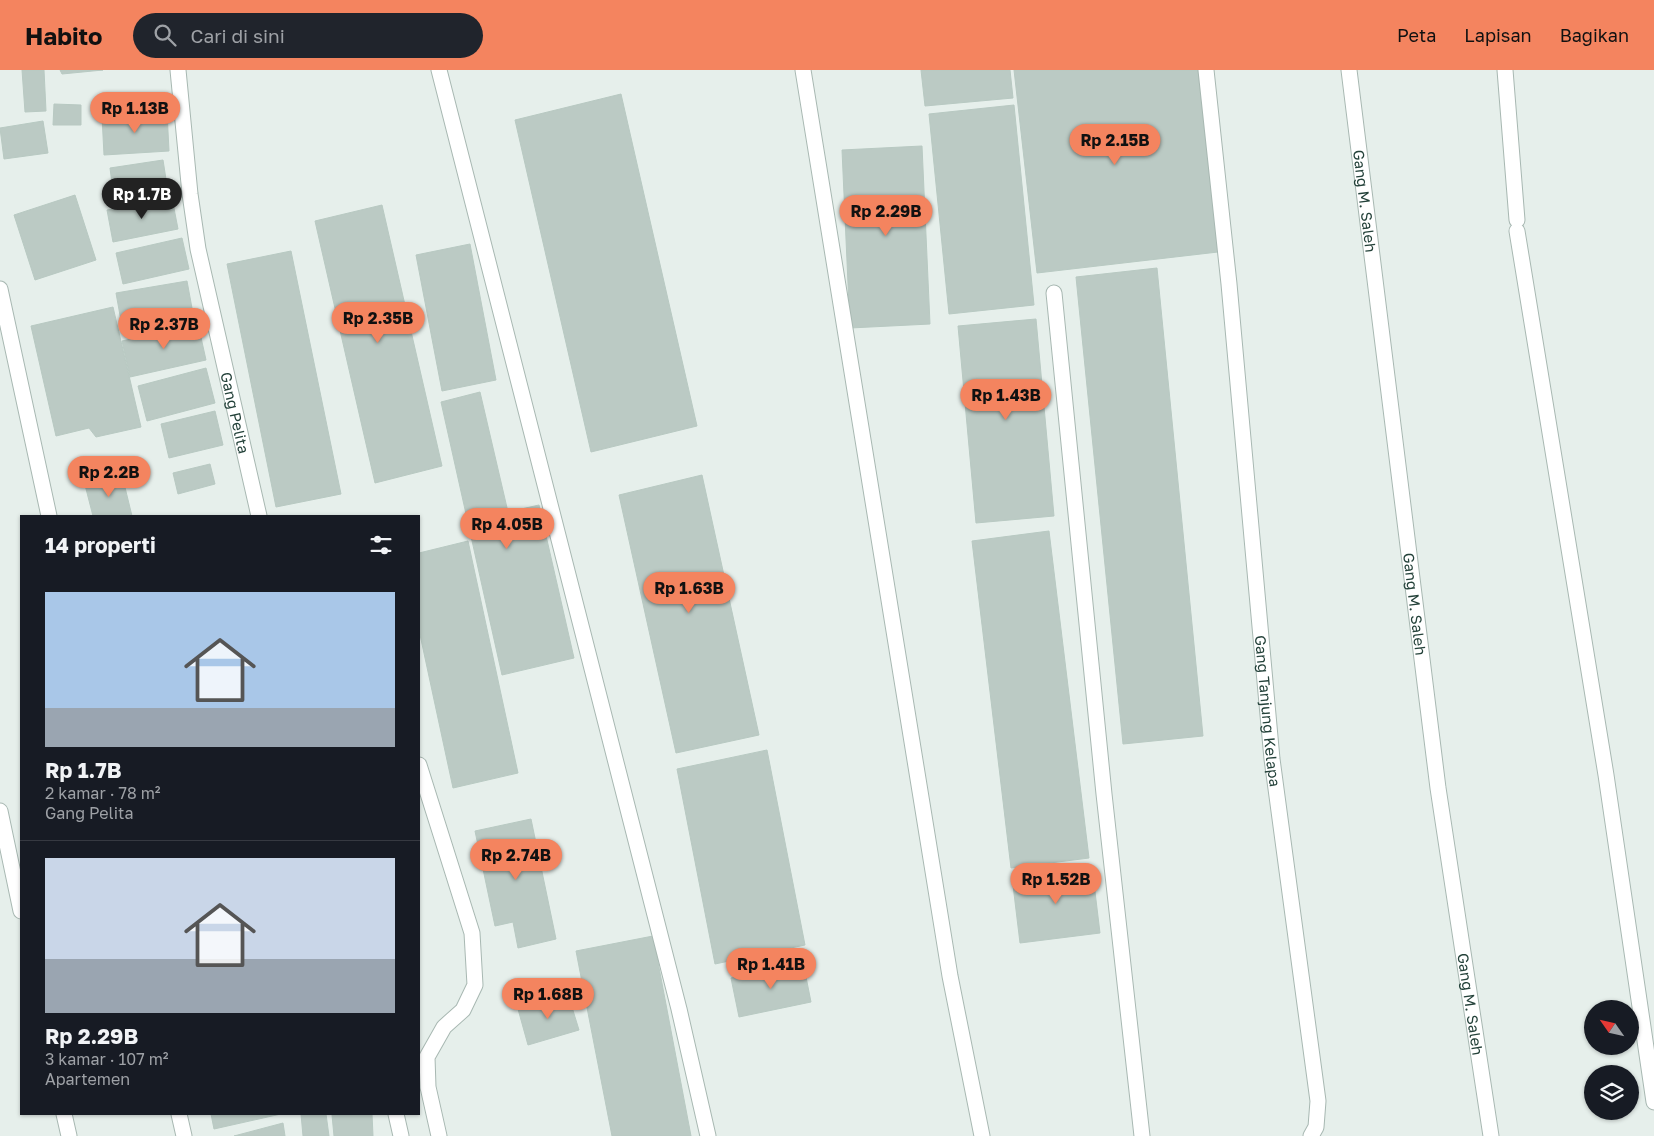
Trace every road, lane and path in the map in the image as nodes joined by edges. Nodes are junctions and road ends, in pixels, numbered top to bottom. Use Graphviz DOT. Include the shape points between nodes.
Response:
graph roads {
  1 [pos="178,70"];
  2 [pos="439,70"];
  3 [pos="803,70"];
  4 [pos="1206,70"];
  5 [pos="1349,70"];
  6 [pos="1505,70"];
  7 [pos="0,289"];
  8 [pos="1054,293"];
  9 [pos="49,515"];
  10 [pos="259,515"];
  11 [pos="420,768"];
  12 [pos="0,811"];
  13 [pos="20,907"];
  14 [pos="1654,1102"];
  15 [pos="64,1115"];
  16 [pos="179,1115"];
  17 [pos="396,1115"];
  18 [pos="69,1136"];
  19 [pos="184,1136"];
  20 [pos="401,1136"];
  21 [pos="439,1136"];
  22 [pos="708,1136"];
  23 [pos="982,1136"];
  24 [pos="1142,1136"];
  25 [pos="1312,1136"];
  26 [pos="1492,1136"];
  1 -- 10 [label="street, Gang Pelita" via="198,249"];
  2 -- 22 [label="street" via="679,1009"];
  3 -- 23 [label="street" via="950,976"];
  4 -- 25 [label="street, Gang Tanjung Kelapa" via="1272,759 1318,1101"];
  5 -- 26 [label="street, Gang M. Saleh" via="1438,788"];
  6 -- 14 [label="street" via="1517,226 1606,775"];
  7 -- 9 [label="street"];
  8 -- 24 [label="street"];
  11 -- 21 [label="street" via="472,933 475,985 463,1010 444,1028 427,1056 428,1087"];
  12 -- 13 [label="street"];
  15 -- 18 [label="street"];
  16 -- 19 [label="street"];
  17 -- 20 [label="street"];
}
